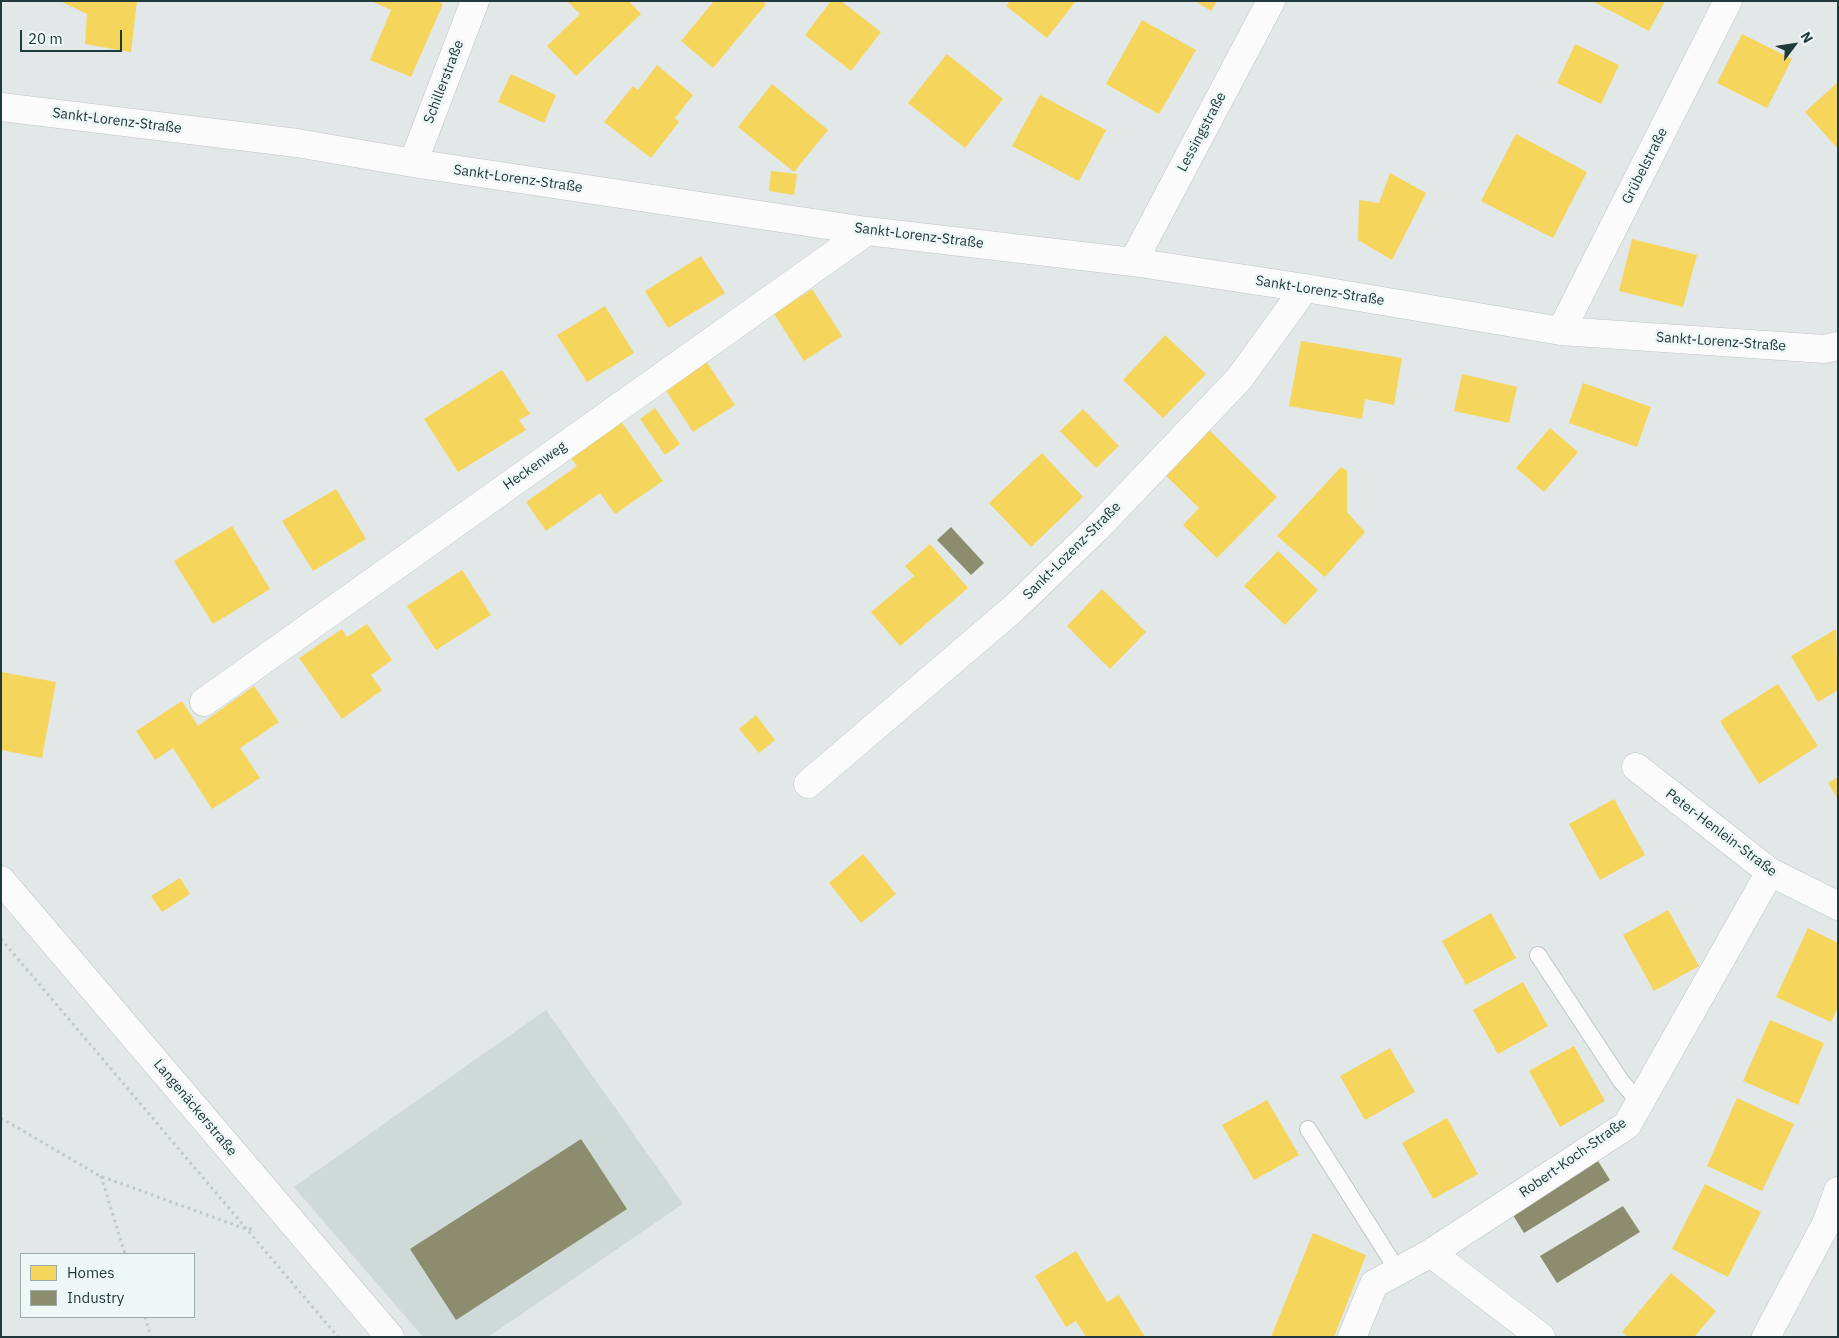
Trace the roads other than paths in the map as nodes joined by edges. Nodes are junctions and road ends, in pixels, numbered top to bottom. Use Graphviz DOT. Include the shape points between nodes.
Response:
graph roads {
  1 [pos="475,1"];
  2 [pos="1271,1"];
  3 [pos="1728,1"];
  4 [pos="1,107"];
  5 [pos="413,163"];
  6 [pos="867,231"];
  7 [pos="1132,262"];
  8 [pos="1305,288"];
  9 [pos="1561,332"];
  10 [pos="1838,346"];
  11 [pos="204,702"];
  12 [pos="1636,767"];
  13 [pos="808,784"];
  14 [pos="1770,872"];
  15 [pos="1,880"];
  16 [pos="1838,906"];
  17 [pos="1538,955"];
  18 [pos="1640,1103"];
  19 [pos="1308,1129"];
  20 [pos="1838,1191"];
  21 [pos="1431,1253"];
  22 [pos="1398,1271"];
  23 [pos="390,1337"];
  24 [pos="1352,1337"];
  25 [pos="1541,1337"];
  26 [pos="1766,1337"];
  1 -- 5 [label="street, Schillerstraße"];
  2 -- 7 [label="street, Lessingstraße"];
  3 -- 9 [label="street, Grübelstraße"];
  4 -- 5 [label="street, Sankt-Lorenz-Straße" via="297,143"];
  5 -- 6 [label="street, Sankt-Lorenz-Straße"];
  6 -- 7 [label="street, Sankt-Lorenz-Straße"];
  6 -- 11 [label="street, Heckenweg"];
  7 -- 8 [label="street, Sankt-Lorenz-Straße"];
  8 -- 9 [label="street, Sankt-Lorenz-Straße"];
  8 -- 13 [label="street, Sankt-Lozenz-Straße" via="1239,378 1097,528 1014,608"];
  9 -- 10 [label="street, Sankt-Lorenz-Straße" via="1824,349"];
  12 -- 14 [label="street, Peter-Henlein-Straße"];
  14 -- 16 [label="street, Peter-Henlein-Straße"];
  14 -- 18 [label="street, Robert-Koch-Straße"];
  15 -- 23 [label="street, Langenäckerstraße"];
  17 -- 18 [label="lane" via="1621,1081"];
  18 -- 21 [label="street, Robert-Koch-Straße" via="1627,1125"];
  19 -- 22 [label="lane"];
  20 -- 26 [label="street" via="1827,1222"];
  21 -- 22 [label="street, Robert-Koch-Straße"];
  21 -- 25 [label="street"];
  22 -- 24 [label="street, Robert-Koch-Straße" via="1374,1284"];
}
